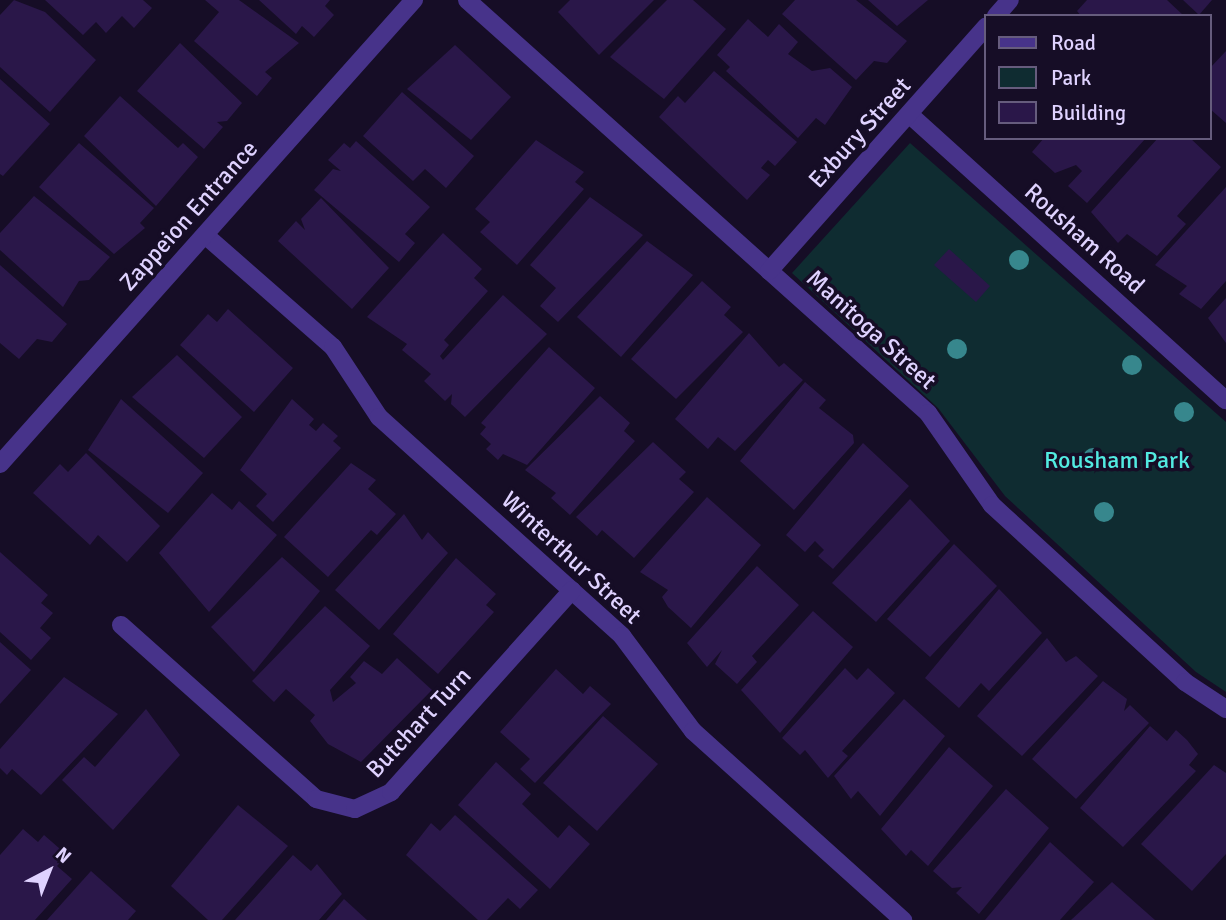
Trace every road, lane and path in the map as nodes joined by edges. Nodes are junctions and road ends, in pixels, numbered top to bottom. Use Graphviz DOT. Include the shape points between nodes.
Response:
graph roads {
  1 [pos="414,0"];
  2 [pos="467,0"];
  3 [pos="1010,0"];
  4 [pos="998,14"];
  5 [pos="984,29"];
  6 [pos="909,114"];
  7 [pos="205,235"];
  8 [pos="769,271"];
  9 [pos="1226,400"];
  10 [pos="0,464"];
  11 [pos="572,590"];
  12 [pos="121,625"];
  13 [pos="1226,709"];
  14 [pos="903,920"];
  1 -- 7 [label="street, Zappeion Entrance"];
  2 -- 8 [label="street, Manitoga Street"];
  3 -- 4 [label="street"];
  5 -- 6 [label="street, Exbury Street"];
  6 -- 8 [label="street, Exbury Street"];
  6 -- 9 [label="street, Rousham Road"];
  7 -- 10 [label="street, Zappeion Entrance"];
  7 -- 11 [label="street, Winterthur Street" via="333,347 379,417"];
  8 -- 13 [label="street, Manitoga Street" via="928,413 992,505 1185,682"];
  11 -- 12 [label="street, Butchart Turn" via="391,792 355,809 316,799"];
  11 -- 14 [label="street, Winterthur Street" via="622,636 693,731"];
}
